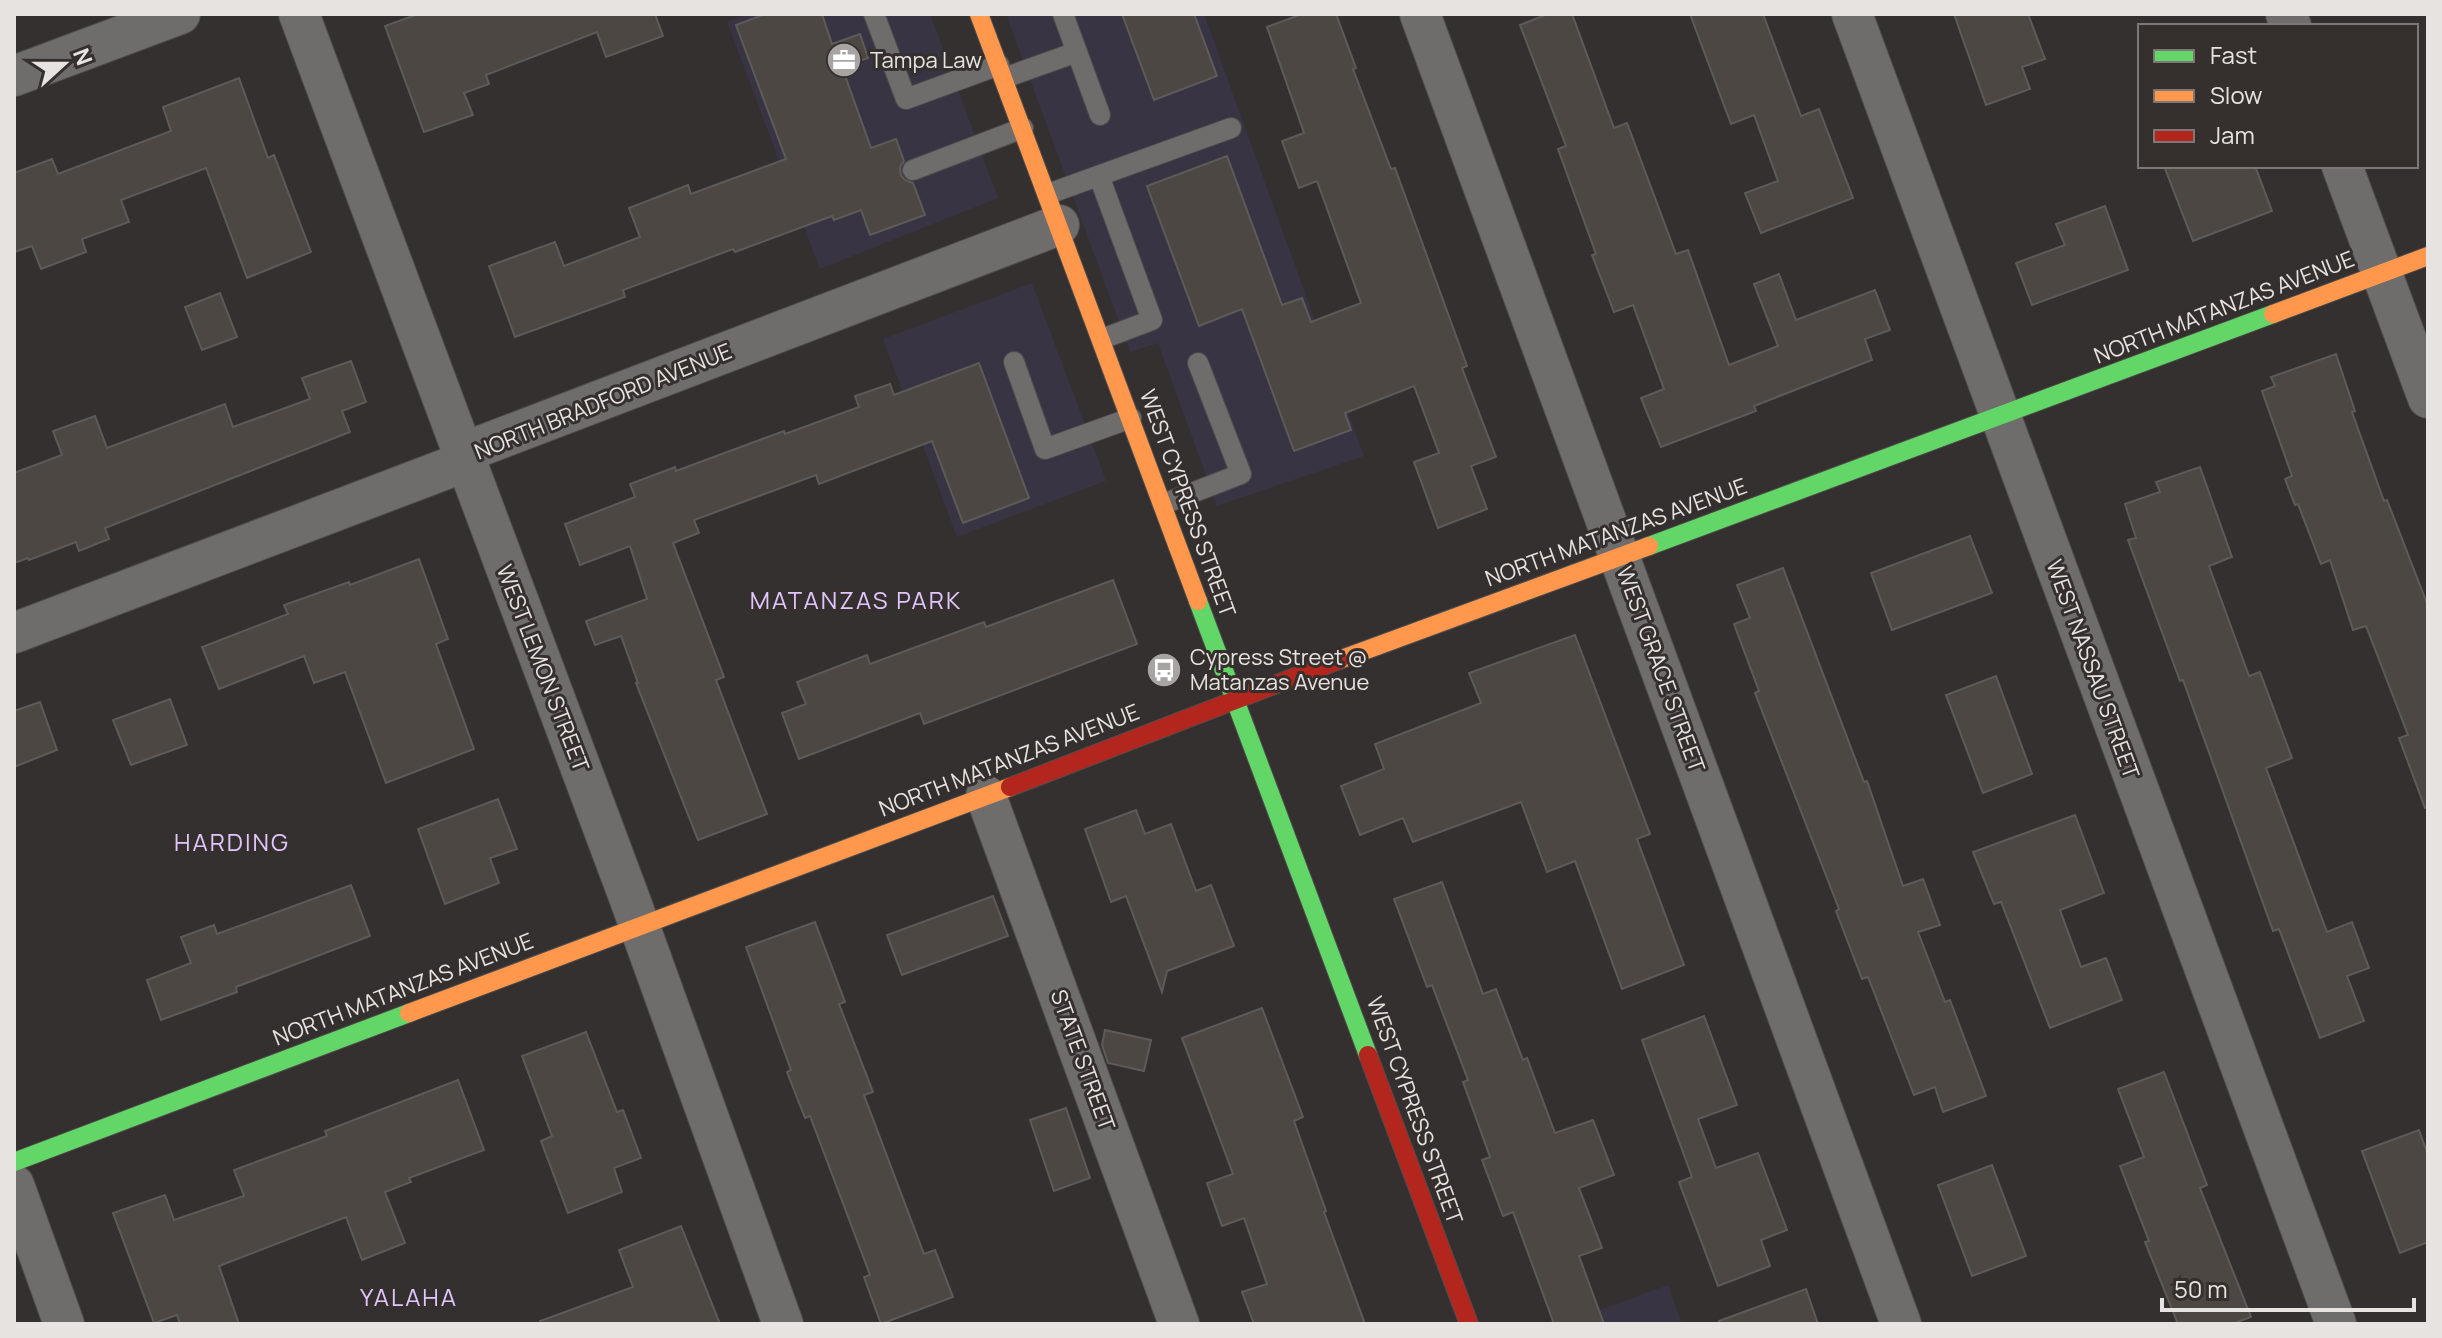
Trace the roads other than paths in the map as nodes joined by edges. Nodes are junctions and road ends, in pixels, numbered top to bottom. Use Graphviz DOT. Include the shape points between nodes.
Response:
graph roads {
  1 [pos="180,14"];
  2 [pos="299,14"];
  3 [pos="874,14"];
  4 [pos="979,14"];
  5 [pos="1063,14"];
  6 [pos="1420,14"];
  7 [pos="1852,14"];
  8 [pos="1077,52"];
  9 [pos="1001,71"];
  10 [pos="14,76"];
  11 [pos="1100,115"];
  12 [pos="1023,128"];
  13 [pos="1231,128"];
  14 [pos="2343,168"];
  15 [pos="913,170"];
  16 [pos="1099,176"];
  17 [pos="1054,210"];
  18 [pos="2428,256"];
  19 [pos="2381,273"];
  20 [pos="1102,339"];
  21 [pos="1014,362"];
  22 [pos="1198,363"];
  23 [pos="2428,398"];
  24 [pos="1999,417"];
  25 [pos="1131,418"];
  26 [pos="463,457"];
  27 [pos="1163,504"];
  28 [pos="1620,556"];
  29 [pos="14,633"];
  30 [pos="1235,698"];
  31 [pos="986,796"];
  32 [pos="639,926"];
  33 [pos="14,1162"];
  34 [pos="14,1185"];
  35 [pos="64,1324"];
  36 [pos="783,1324"];
  37 [pos="1179,1324"];
  38 [pos="1469,1324"];
  39 [pos="1901,1324"];
  40 [pos="2336,1324"];
  1 -- 10 [label="street"];
  2 -- 26 [label="street, WEST LEMON STREET"];
  3 -- 9 [label="lane" via="906,99"];
  4 -- 9 [label="street, WEST CYPRESS STREET"];
  5 -- 8 [label="lane"];
  6 -- 28 [label="street, WEST GRACE STREET"];
  7 -- 24 [label="street, WEST NASSAU STREET"];
  8 -- 9 [label="lane"];
  8 -- 11 [label="lane"];
  9 -- 12 [label="street, WEST CYPRESS STREET"];
  12 -- 15 [label="lane"];
  12 -- 17 [label="street, WEST CYPRESS STREET"];
  13 -- 16 [label="lane"];
  14 -- 19 [label="street"];
  16 -- 17 [label="lane"];
  16 -- 20 [label="lane" via="1152,320"];
  17 -- 20 [label="street, WEST CYPRESS STREET"];
  17 -- 26 [label="street, NORTH BRADFORD AVENUE"];
  18 -- 19 [label="street, NORTH MATANZAS AVENUE"];
  19 -- 23 [label="street"];
  19 -- 24 [label="street, NORTH MATANZAS AVENUE"];
  20 -- 25 [label="street, WEST CYPRESS STREET"];
  21 -- 25 [label="lane" via="1045,449"];
  22 -- 27 [label="lane" via="1241,474"];
  24 -- 28 [label="street, NORTH MATANZAS AVENUE"];
  24 -- 40 [label="street, WEST NASSAU STREET"];
  25 -- 27 [label="street, WEST CYPRESS STREET"];
  26 -- 29 [label="street, NORTH BRADFORD AVENUE" via="451,467"];
  26 -- 32 [label="street, WEST LEMON STREET"];
  27 -- 30 [label="street, WEST CYPRESS STREET"];
  28 -- 30 [label="street, NORTH MATANZAS AVENUE"];
  28 -- 39 [label="street, WEST GRACE STREET"];
  30 -- 31 [label="street, NORTH MATANZAS AVENUE"];
  30 -- 38 [label="street, WEST CYPRESS STREET"];
  31 -- 32 [label="street, NORTH MATANZAS AVENUE"];
  31 -- 37 [label="street, STATE STREET"];
  32 -- 33 [label="street, NORTH MATANZAS AVENUE"];
  32 -- 36 [label="street, WEST LEMON STREET"];
  34 -- 35 [label="street"];
}
